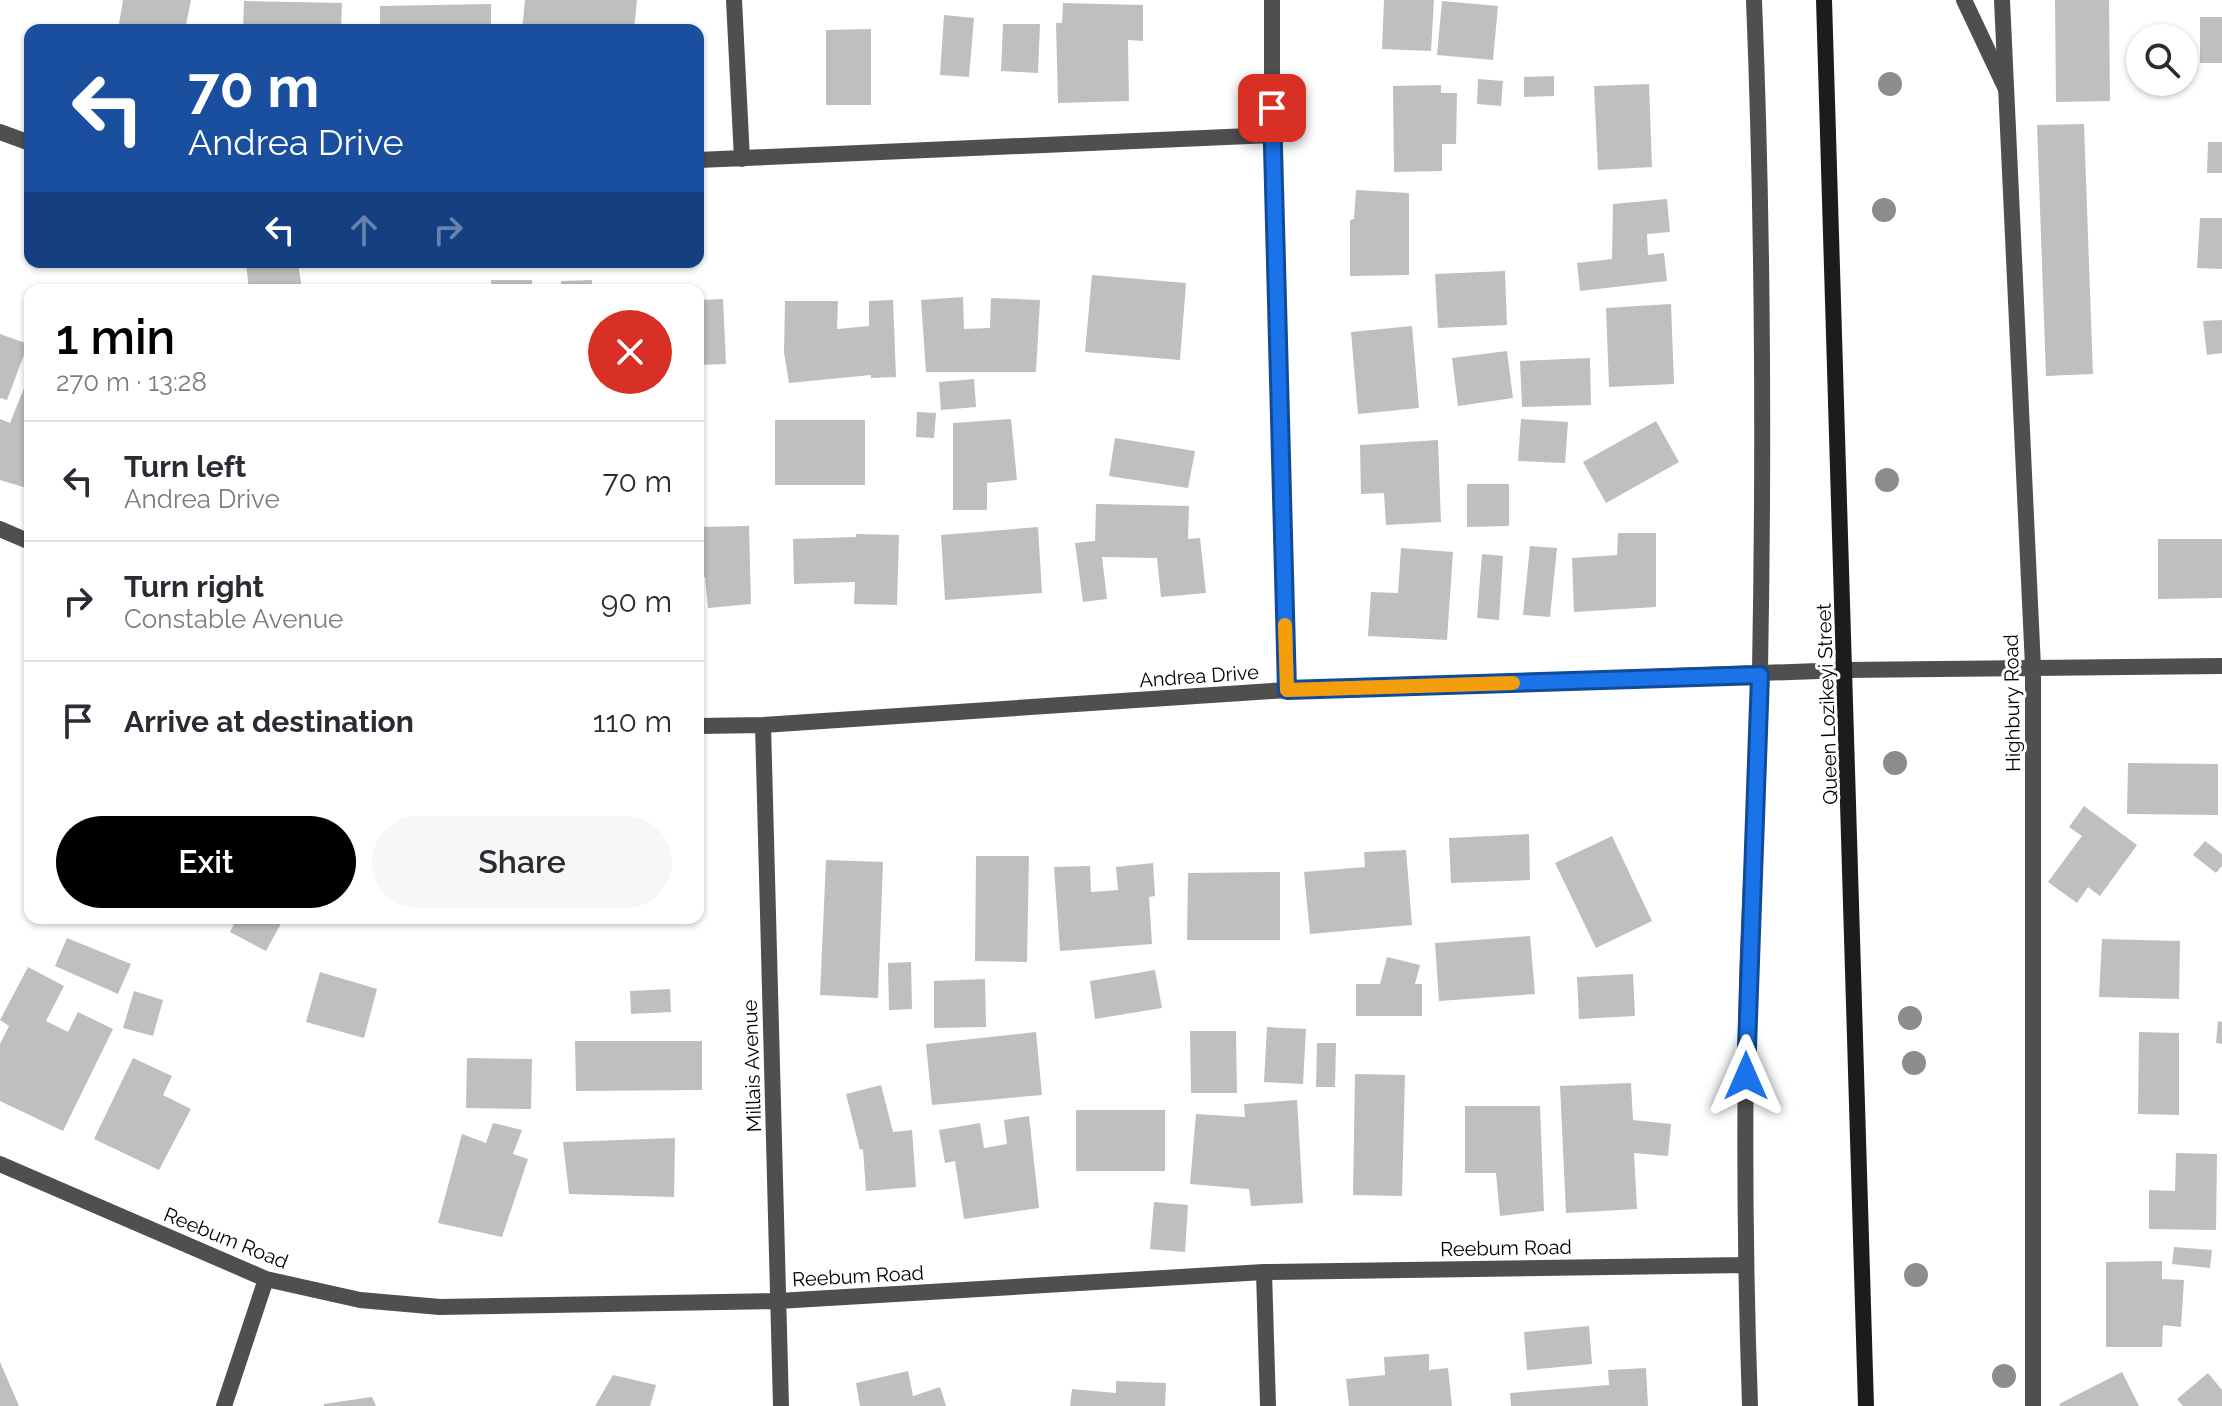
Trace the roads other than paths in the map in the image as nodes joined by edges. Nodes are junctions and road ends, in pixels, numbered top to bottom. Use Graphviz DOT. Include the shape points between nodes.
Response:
graph roads {
  1 [pos="734,0"];
  2 [pos="1272,0"];
  3 [pos="1754,0"];
  4 [pos="1824,0"];
  5 [pos="1964,0"];
  6 [pos="2002,0"];
  7 [pos="2006,90"];
  8 [pos="0,132"];
  9 [pos="1272,135"];
  10 [pos="24,141"];
  11 [pos="742,159"];
  12 [pos="704,160"];
  13 [pos="0,529"];
  14 [pos="24,539"];
  15 [pos="2222,666"];
  16 [pos="2033,667"];
  17 [pos="1846,670"];
  18 [pos="1760,675"];
  19 [pos="1287,690"];
  20 [pos="763,725"];
  21 [pos="704,726"];
  22 [pos="0,1164"];
  23 [pos="1745,1265"];
  24 [pos="1264,1272"];
  25 [pos="266,1279"];
  26 [pos="778,1301"];
  27 [pos="224,1406"];
  28 [pos="781,1406"];
  29 [pos="1268,1406"];
  30 [pos="1750,1406"];
  31 [pos="1866,1406"];
  32 [pos="2033,1406"];
  1 -- 11 [label="street"];
  2 -- 9 [label="street"];
  3 -- 18 [label="street" via="1761,172"];
  4 -- 17 [label="main road, Queen Lozikeyi Street"];
  5 -- 7 [label="street"];
  6 -- 7 [label="street, Highbury Road"];
  7 -- 16 [label="street, Highbury Road"];
  8 -- 10 [label="street"];
  9 -- 11 [label="street"];
  9 -- 19 [label="street"];
  11 -- 12 [label="street"];
  13 -- 14 [label="street"];
  15 -- 16 [label="street, Andrea Drive"];
  16 -- 17 [label="street, Andrea Drive"];
  16 -- 32 [label="street, Highbury Road"];
  17 -- 18 [label="street, Andrea Drive"];
  17 -- 31 [label="main road, Queen Lozikeyi Street"];
  18 -- 19 [label="street, Andrea Drive"];
  18 -- 23 [label="street" via="1747,982"];
  19 -- 20 [label="street, Andrea Drive"];
  20 -- 21 [label="street, Andrea Drive"];
  20 -- 26 [label="street, Millais Avenue"];
  22 -- 25 [label="street, Reebum Road"];
  23 -- 24 [label="street, Reebum Road"];
  23 -- 30 [label="street"];
  24 -- 26 [label="street, Reebum Road"];
  24 -- 29 [label="street"];
  25 -- 26 [label="street, Reebum Road" via="360,1300 440,1307"];
  25 -- 27 [label="street"];
  26 -- 28 [label="street, Millais Avenue"];
}
